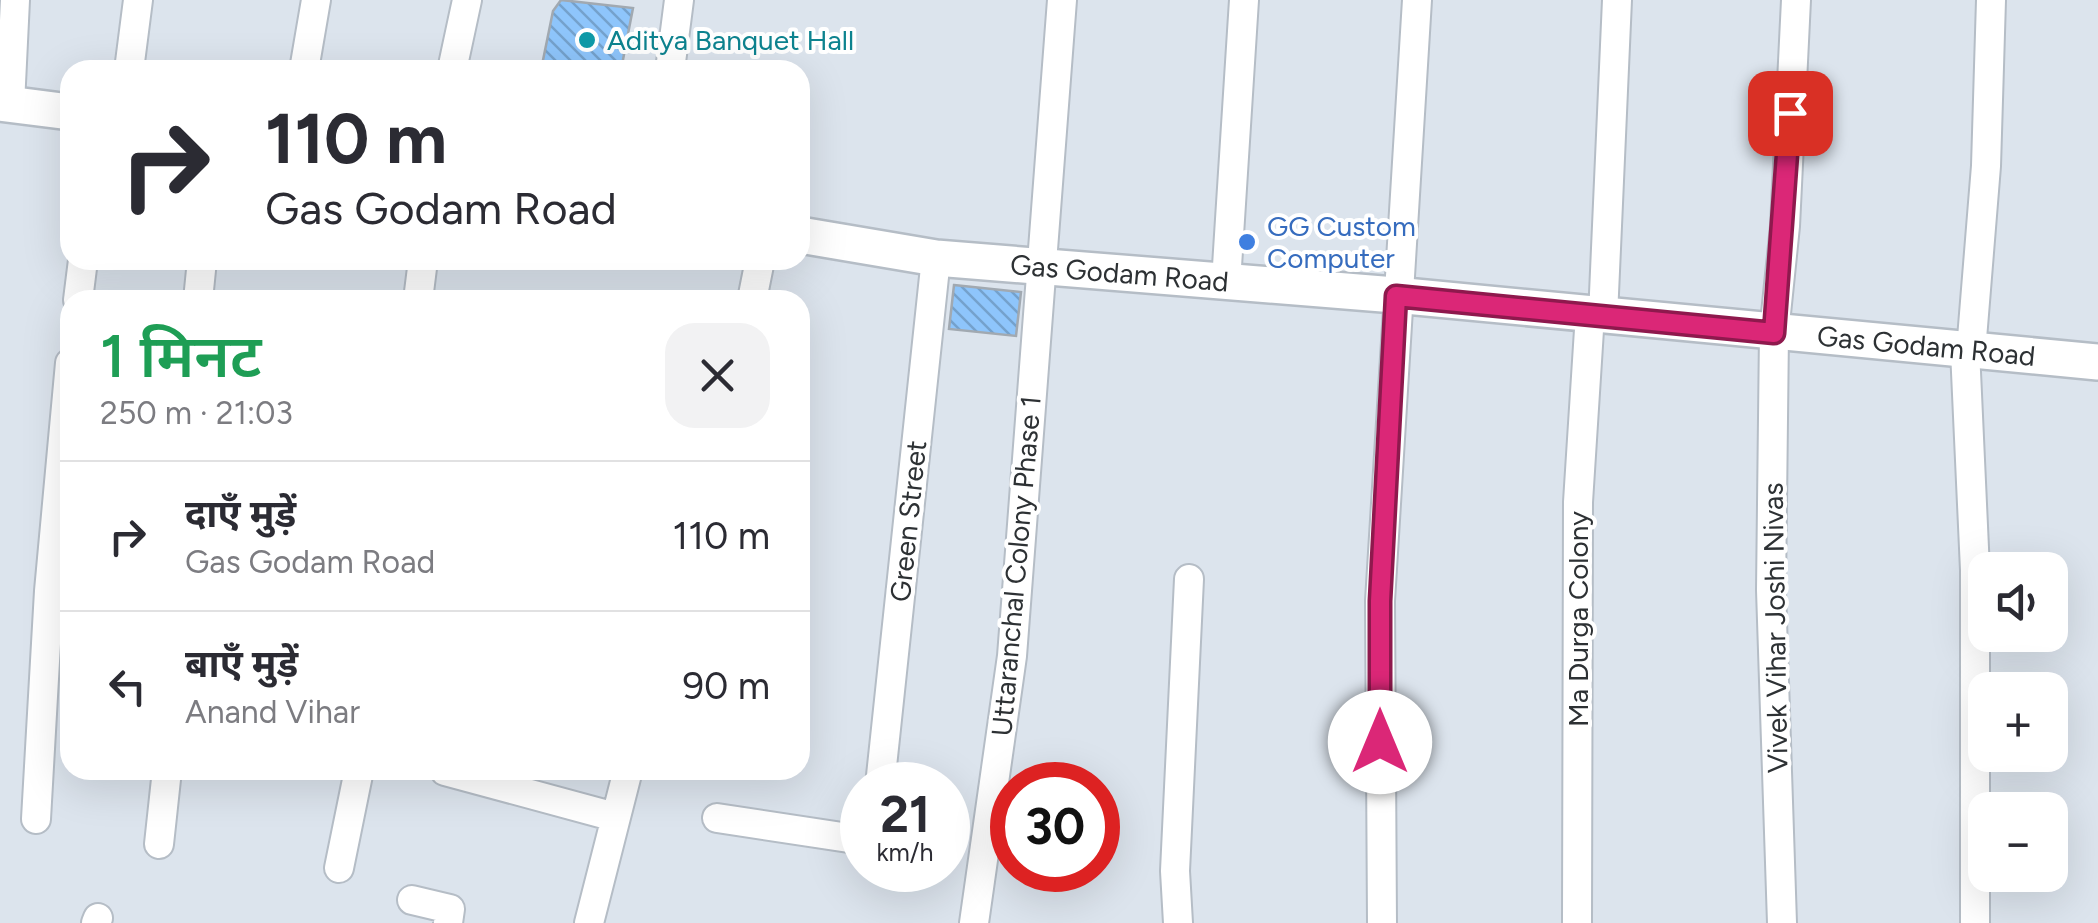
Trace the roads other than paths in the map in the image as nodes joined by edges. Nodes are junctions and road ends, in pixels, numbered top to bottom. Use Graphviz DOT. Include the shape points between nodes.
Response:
graph roads {
  1 [pos="15,0"];
  2 [pos="138,0"];
  3 [pos="316,0"];
  4 [pos="468,0"];
  5 [pos="679,0"];
  6 [pos="1062,0"];
  7 [pos="1244,0"];
  8 [pos="1417,0"];
  9 [pos="1616,0"];
  10 [pos="1796,0"];
  11 [pos="1992,0"];
  12 [pos="130,60"];
  13 [pos="306,60"];
  14 [pos="454,60"];
  15 [pos="671,60"];
  16 [pos="5,104"];
  17 [pos="60,111"];
  18 [pos="810,237"];
  19 [pos="936,258"];
  20 [pos="1042,267"];
  21 [pos="1226,282"];
  22 [pos="1396,296"];
  23 [pos="1596,315"];
  24 [pos="1774,333"];
  25 [pos="1968,351"];
  26 [pos="2098,362"];
  27 [pos="60,471"];
  28 [pos="1189,580"];
  29 [pos="882,762"];
  30 [pos="166,780"];
  31 [pos="357,780"];
  32 [pos="481,780"];
  33 [pos="625,780"];
  34 [pos="616,817"];
  35 [pos="716,818"];
  36 [pos="36,819"];
  37 [pos="840,837"];
  38 [pos="160,844"];
  39 [pos="339,868"];
  40 [pos="412,900"];
  41 [pos="448,923"];
  42 [pos="589,923"];
  43 [pos="974,923"];
  44 [pos="1178,923"];
  45 [pos="1382,923"];
  46 [pos="1577,923"];
  47 [pos="1782,923"];
  48 [pos="1975,923"];
  1 -- 16 [label="street"];
  2 -- 12 [label="street"];
  3 -- 13 [label="street"];
  4 -- 14 [label="street"];
  5 -- 15 [label="street"];
  6 -- 20 [label="street, Uttaranchal Colony Phase 1"];
  7 -- 21 [label="street"];
  8 -- 22 [label="street"];
  9 -- 23 [label="street, Ma Durga Colony"];
  10 -- 24 [label="street, Vivek Vihar Joshi Nivas"];
  11 -- 25 [label="street" via="1986,166"];
  16 -- 17 [label="main road"];
  18 -- 19 [label="main road, Gas Godam Road"];
  19 -- 20 [label="main road, Gas Godam Road"];
  19 -- 29 [label="street, Green Street"];
  20 -- 21 [label="main road, Gas Godam Road"];
  20 -- 43 [label="street, Uttaranchal Colony Phase 1" via="1012,656"];
  21 -- 22 [label="main road, Gas Godam Road"];
  22 -- 23 [label="main road, Gas Godam Road"];
  22 -- 45 [label="street" via="1380,601"];
  23 -- 24 [label="main road, Gas Godam Road"];
  23 -- 46 [label="street, Ma Durga Colony" via="1578,502"];
  24 -- 25 [label="main road, Gas Godam Road"];
  24 -- 47 [label="street, Vivek Vihar Joshi Nivas" via="1771,590"];
  25 -- 26 [label="main road, Gas Godam Road"];
  25 -- 48 [label="street"];
  27 -- 36 [label="street"];
  28 -- 44 [label="street"];
  30 -- 38 [label="street"];
  31 -- 39 [label="street"];
  32 -- 34 [label="street"];
  33 -- 34 [label="street"];
  34 -- 42 [label="street"];
  35 -- 37 [label="street"];
  40 -- 41 [label="street" via="450,909"];
}
